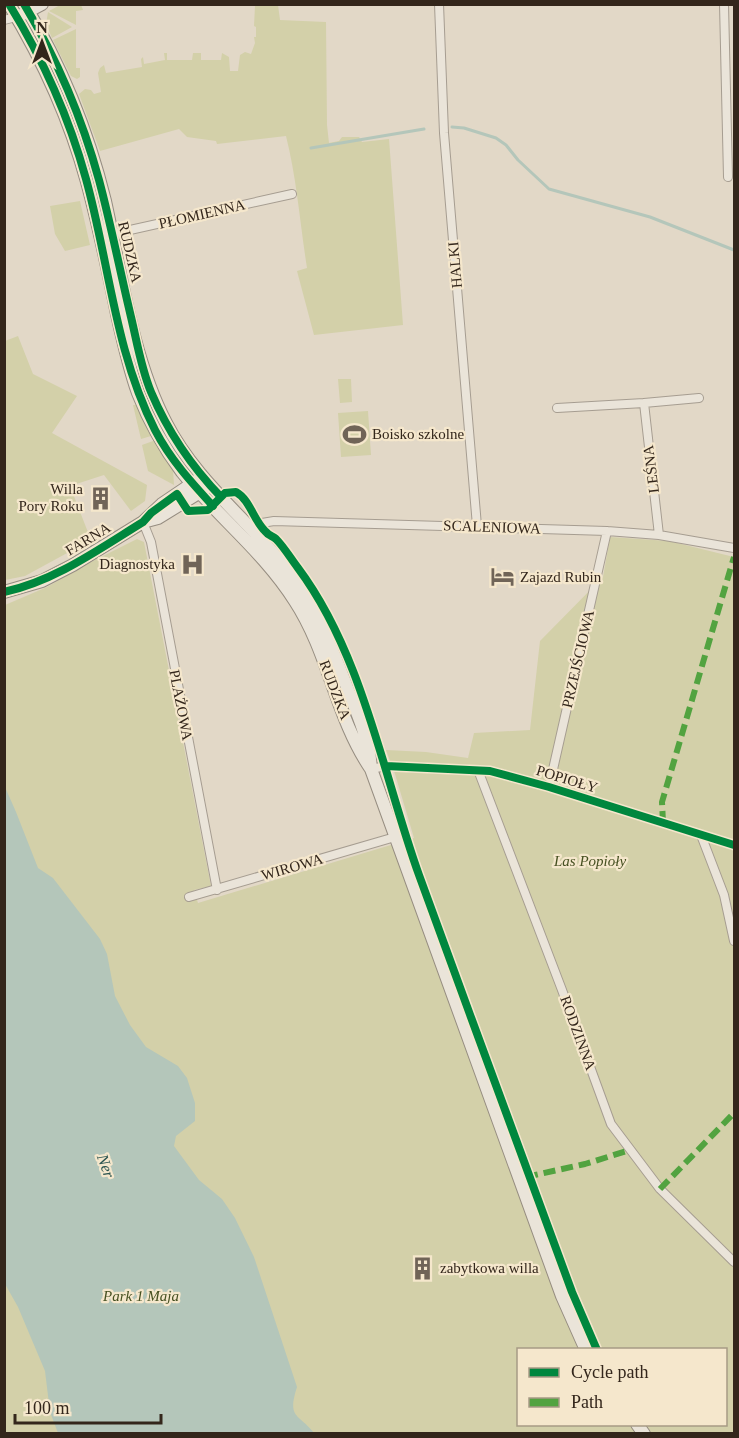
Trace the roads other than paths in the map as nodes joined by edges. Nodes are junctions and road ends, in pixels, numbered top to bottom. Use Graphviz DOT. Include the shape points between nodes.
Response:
graph roads {
  1 [pos="9,4"];
  2 [pos="42,4"];
  3 [pos="440,4"];
  4 [pos="724,4"];
  5 [pos="26,8"];
  6 [pos="10,18"];
  7 [pos="728,177"];
  8 [pos="292,194"];
  9 [pos="112,234"];
  10 [pos="699,399"];
  11 [pos="644,403"];
  12 [pos="557,408"];
  13 [pos="201,485"];
  14 [pos="143,522"];
  15 [pos="477,526"];
  16 [pos="251,530"];
  17 [pos="607,531"];
  18 [pos="659,535"];
  19 [pos="735,548"];
  20 [pos="4,592"];
  21 [pos="371,769"];
  22 [pos="478,770"];
  23 [pos="549,787"];
  24 [pos="701,835"];
  25 [pos="395,837"];
  26 [pos="735,845"];
  27 [pos="217,890"];
  28 [pos="189,897"];
  29 [pos="735,941"];
  30 [pos="735,1262"];
  31 [pos="585,1348"];
  1 -- 6 [label="street, RUDZKA"];
  2 -- 5 [label="street"];
  3 -- 15 [label="street, HALKI" via="444,133"];
  4 -- 7 [label="street"];
  5 -- 6 [label="street"];
  5 -- 9 [label="street, RUDZKA" via="77,111"];
  6 -- 13 [label="street, RUDZKA" via="34,46 79,156 138,393 165,446"];
  8 -- 9 [label="street, PŁOMIENNA"];
  9 -- 13 [label="street, RUDZKA" via="150,389"];
  10 -- 11 [label="street"];
  11 -- 12 [label="street"];
  11 -- 18 [label="street, LEŚNA"];
  13 -- 14 [label="street, FARNA" via="158,519"];
  13 -- 16 [label="street, RUDZKA"];
  13 -- 21 [label="street, RUDZKA" via="296,602 323,658 357,750"];
  14 -- 20 [label="street, FARNA" via="52,576"];
  14 -- 27 [label="street, PLAŻOWA" via="151,542"];
  15 -- 16 [label="street, SCALENIOWA" via="274,521"];
  15 -- 17 [label="street, SCALENIOWA"];
  16 -- 21 [label="street, RUDZKA" via="289,572 316,615 364,730"];
  17 -- 18 [label="street, SCALENIOWA"];
  17 -- 23 [label="street, PRZEJŚCIOWA"];
  18 -- 19 [label="street, SCALENIOWA"];
  21 -- 22 [label="street, POPIOŁY" via="386,766"];
  21 -- 25 [label="street, RUDZKA"];
  22 -- 23 [label="street, POPIOŁY"];
  22 -- 30 [label="street, RODZINNA" via="611,1124 660,1190"];
  23 -- 24 [label="street, POPIOŁY"];
  24 -- 26 [label="street, POPIOŁY"];
  24 -- 29 [label="street" via="724,895"];
  25 -- 27 [label="street, WIROWA"];
  25 -- 31 [label="street, RUDZKA" via="562,1296"];
  27 -- 28 [label="street, WIROWA"];
}
